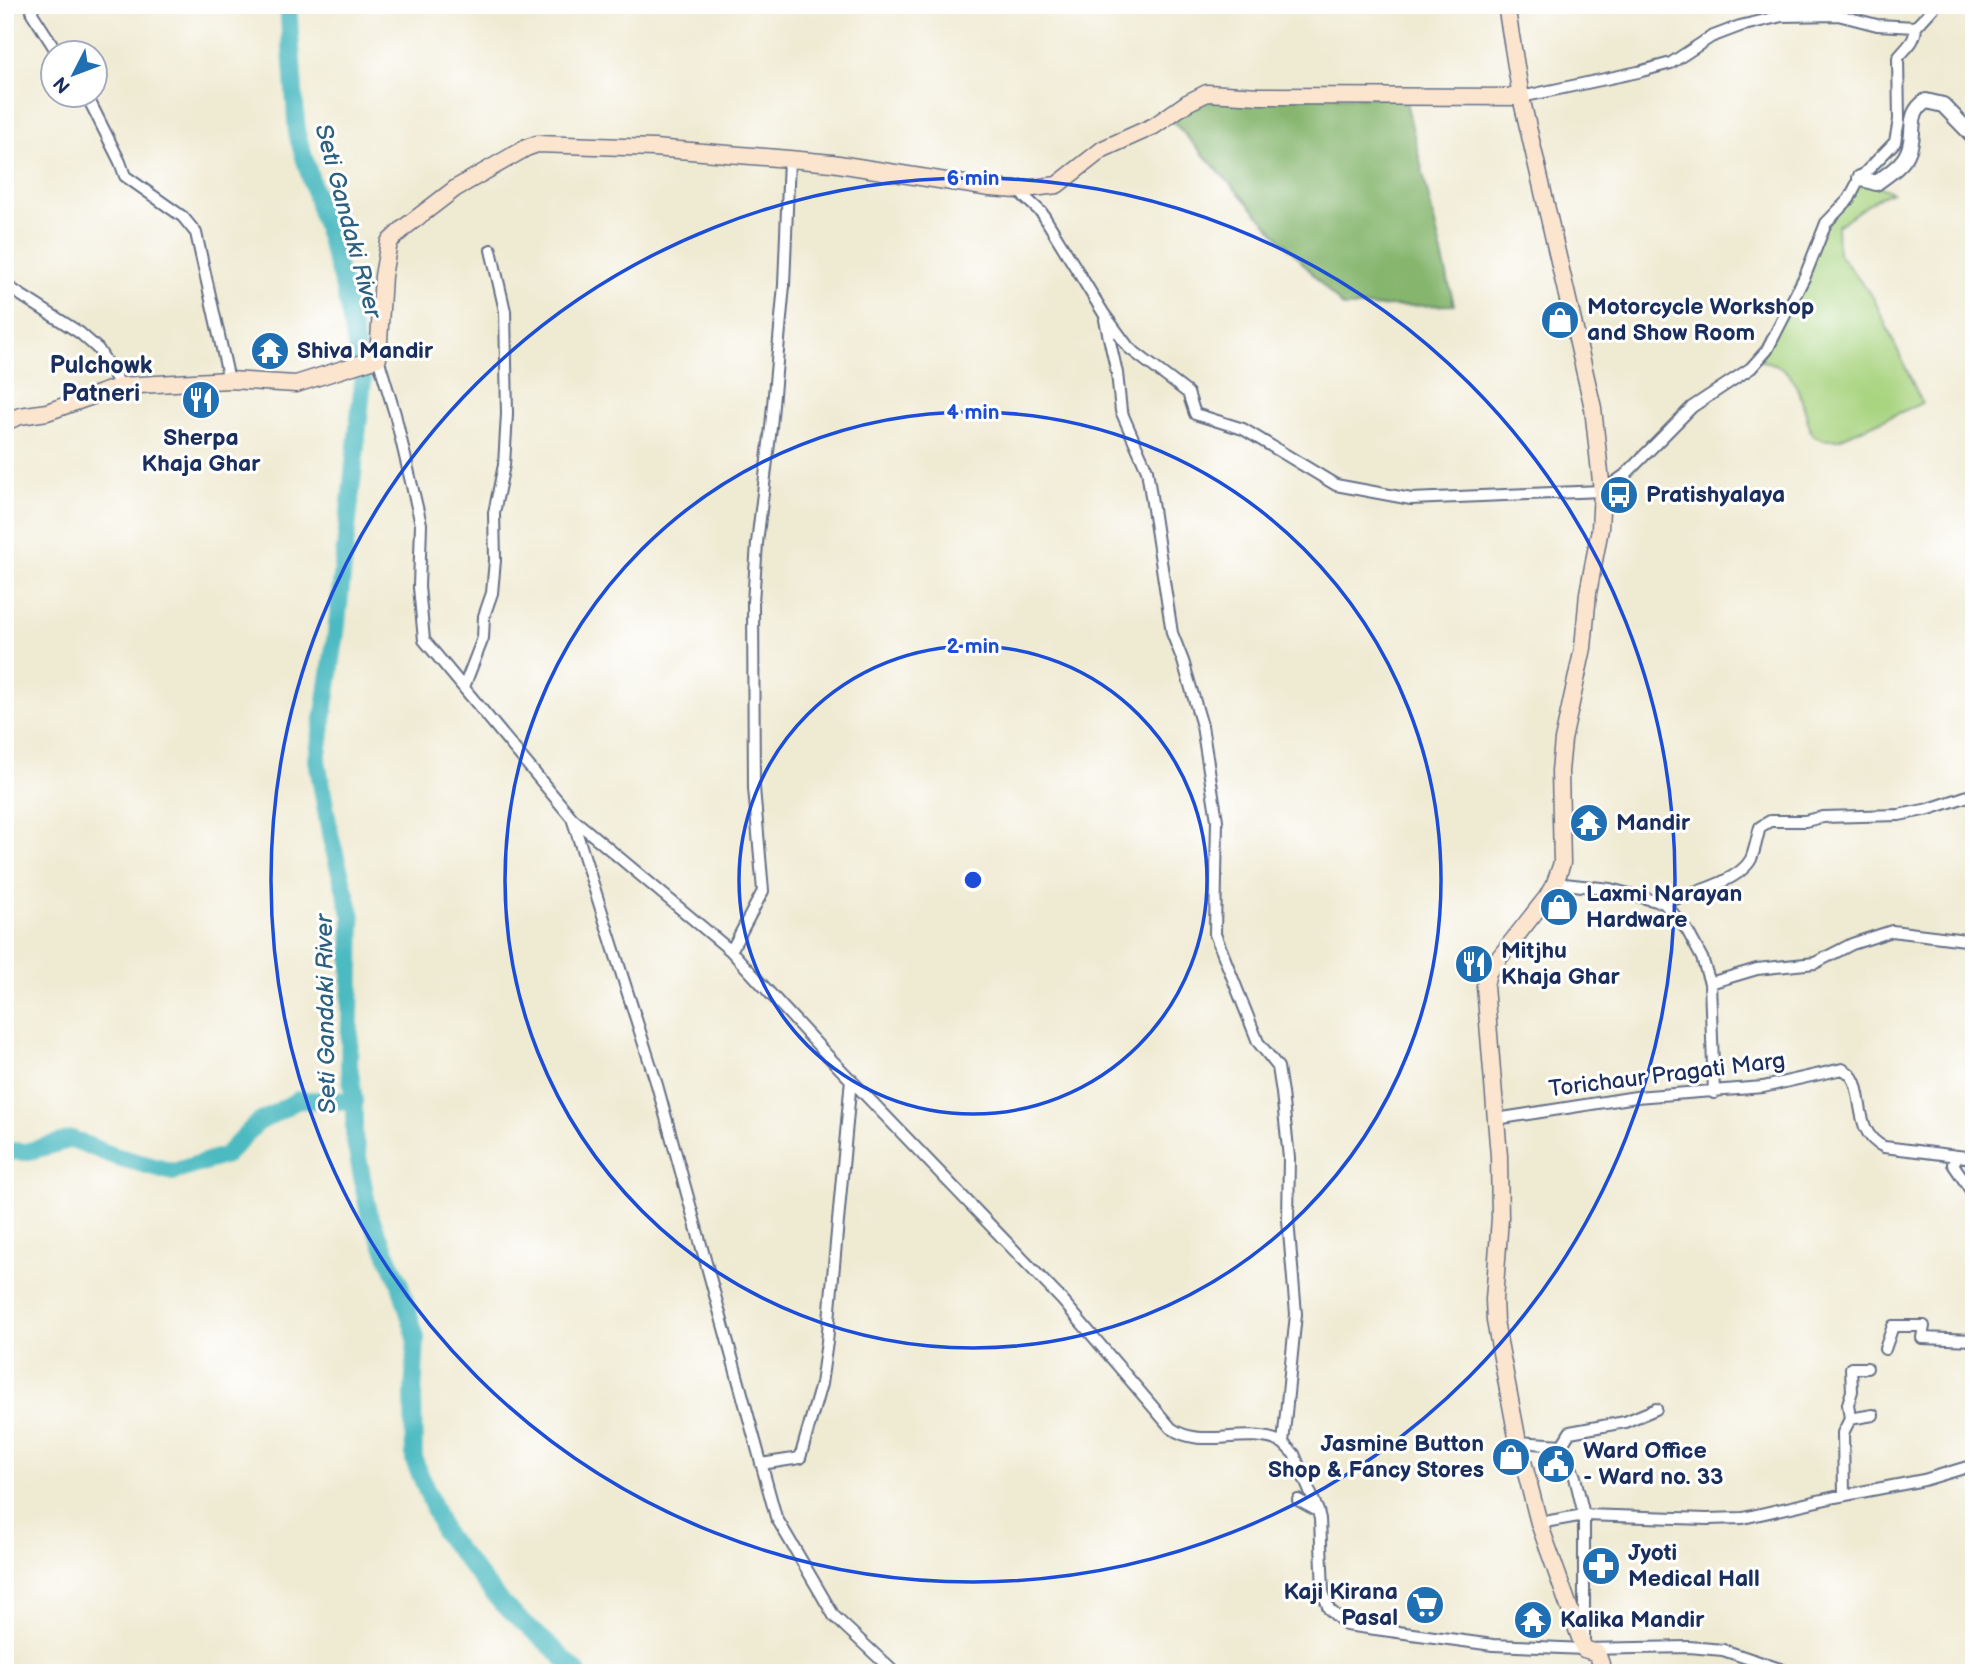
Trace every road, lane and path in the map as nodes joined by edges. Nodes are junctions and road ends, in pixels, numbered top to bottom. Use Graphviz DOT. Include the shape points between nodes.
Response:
graph roads {
  1 [pos="33,5"];
  2 [pos="1506,5"];
  3 [pos="1936,5"];
  4 [pos="1916,27"];
  5 [pos="48,38"];
  6 [pos="1521,97"];
  7 [pos="93,108"];
  8 [pos="1974,137"];
  9 [pos="789,159"];
  10 [pos="1860,178"];
  11 [pos="1017,190"];
  12 [pos="491,250"];
  13 [pos="5,285"];
  14 [pos="1104,314"];
  15 [pos="377,358"];
  16 [pos="229,380"];
  17 [pos="121,386"];
  18 [pos="5,422"];
  19 [pos="1602,491"];
  20 [pos="464,687"];
  21 [pos="1974,794"];
  22 [pos="572,818"];
  23 [pos="1555,883"];
  24 [pos="1664,903"];
  25 [pos="1974,941"];
  26 [pos="732,951"];
  27 [pos="1710,983"];
  28 [pos="850,1079"];
  29 [pos="1714,1093"];
  30 [pos="1496,1119"];
  31 [pos="1957,1157"];
  32 [pos="1974,1158"];
  33 [pos="1974,1195"];
  34 [pos="1974,1340"];
  35 [pos="1885,1349"];
  36 [pos="1867,1368"];
  37 [pos="1656,1409"];
  38 [pos="1873,1415"];
  39 [pos="1850,1419"];
  40 [pos="1518,1442"];
  41 [pos="1283,1443"];
  42 [pos="1562,1445"];
  43 [pos="761,1464"];
  44 [pos="1974,1465"];
  45 [pos="1844,1495"];
  46 [pos="1298,1500"];
  47 [pos="1318,1511"];
  48 [pos="1584,1515"];
  49 [pos="1539,1523"];
  50 [pos="1584,1649"];
  51 [pos="895,1673"];
  52 [pos="1599,1673"];
  53 [pos="1792,1673"];
  1 -- 5 [label="street" via="32,13"];
  2 -- 6 [label="main road"];
  3 -- 4 [label="street"];
  4 -- 6 [label="street" via="1838,15 1782,16 1710,37 1671,63"];
  4 -- 10 [label="street" via="1911,46 1898,58 1895,142"];
  6 -- 11 [label="main road" via="1207,93 1154,126 1103,149 1057,185"];
  6 -- 19 [label="main road" via="1592,408"];
  7 -- 16 [label="street" via="125,176 183,217 196,233"];
  8 -- 10 [label="street" via="1943,105 1926,101 1913,117 1908,153 1876,183"];
  9 -- 11 [label="main road"];
  9 -- 15 [label="main road" via="654,148 531,145 456,188 389,242"];
  9 -- 26 [label="street" via="784,285 753,602 754,788 763,891"];
  10 -- 19 [label="street" via="1849,199 1826,223 1805,276 1759,360 1692,407 1625,475"];
  11 -- 14 [label="street" via="1042,213"];
  12 -- 20 [label="street" via="506,311 504,465 494,513 494,583 484,615 483,638"];
  13 -- 17 [label="street" via="80,333 98,349"];
  14 -- 19 [label="street" via="1129,348 1188,393 1195,414 1243,429 1336,485 1411,499"];
  14 -- 41 [label="street" via="1121,411 1147,470 1172,633 1202,726 1217,820 1214,934 1258,1042 1278,1067 1289,1158 1288,1220 1296,1314"];
  15 -- 16 [label="main road" via="296,384"];
  15 -- 20 [label="street" via="421,524 419,587 424,639"];
  16 -- 17 [label="main road"];
  17 -- 18 [label="main road"];
  19 -- 23 [label="main road" via="1583,648 1563,740 1562,856"];
  20 -- 22 [label="street"];
  21 -- 24 [label="street" via="1899,815 1770,821 1760,827 1751,859 1738,874"];
  22 -- 26 [label="street"];
  22 -- 43 [label="street" via="657,1085"];
  23 -- 24 [label="street" via="1610,889"];
  23 -- 30 [label="main road" via="1486,978"];
  24 -- 27 [label="street" via="1687,930"];
  25 -- 27 [label="street" via="1892,931 1815,962 1757,970"];
  26 -- 28 [label="street"];
  27 -- 29 [label="street"];
  28 -- 41 [label="street" via="1062,1300 1171,1428 1192,1438 1255,1435"];
  28 -- 43 [label="street" via="821,1384 800,1458"];
  29 -- 30 [label="street, Torichaur Pragati Marg" via="1636,1097"];
  29 -- 31 [label="street, Torichaur Pragati Marg" via="1842,1069 1854,1078 1864,1128 1874,1143"];
  30 -- 40 [label="main road" via="1500,1218 1495,1321"];
  31 -- 32 [label="street"];
  31 -- 33 [label="street" via="1953,1164"];
  34 -- 35 [label="street" via="1922,1338 1924,1326 1893,1326"];
  36 -- 39 [label="street" via="1851,1368"];
  37 -- 42 [label="street" via="1625,1423 1570,1432"];
  38 -- 39 [label="street"];
  39 -- 45 [label="street" via="1843,1433"];
  40 -- 42 [label="street"];
  40 -- 49 [label="main road"];
  41 -- 47 [label="street" via="1294,1454"];
  42 -- 48 [label="street"];
  43 -- 51 [label="street" via="776,1517 834,1616"];
  44 -- 45 [label="street"];
  45 -- 48 [label="street" via="1743,1518"];
  46 -- 47 [label="street"];
  47 -- 50 [label="street" via="1322,1592 1329,1609 1346,1625 1493,1645"];
  48 -- 49 [label="street"];
  48 -- 50 [label="street"];
  49 -- 50 [label="main road"];
  50 -- 52 [label="main road" via="1597,1653"];
  50 -- 53 [label="street" via="1723,1650"];
}
